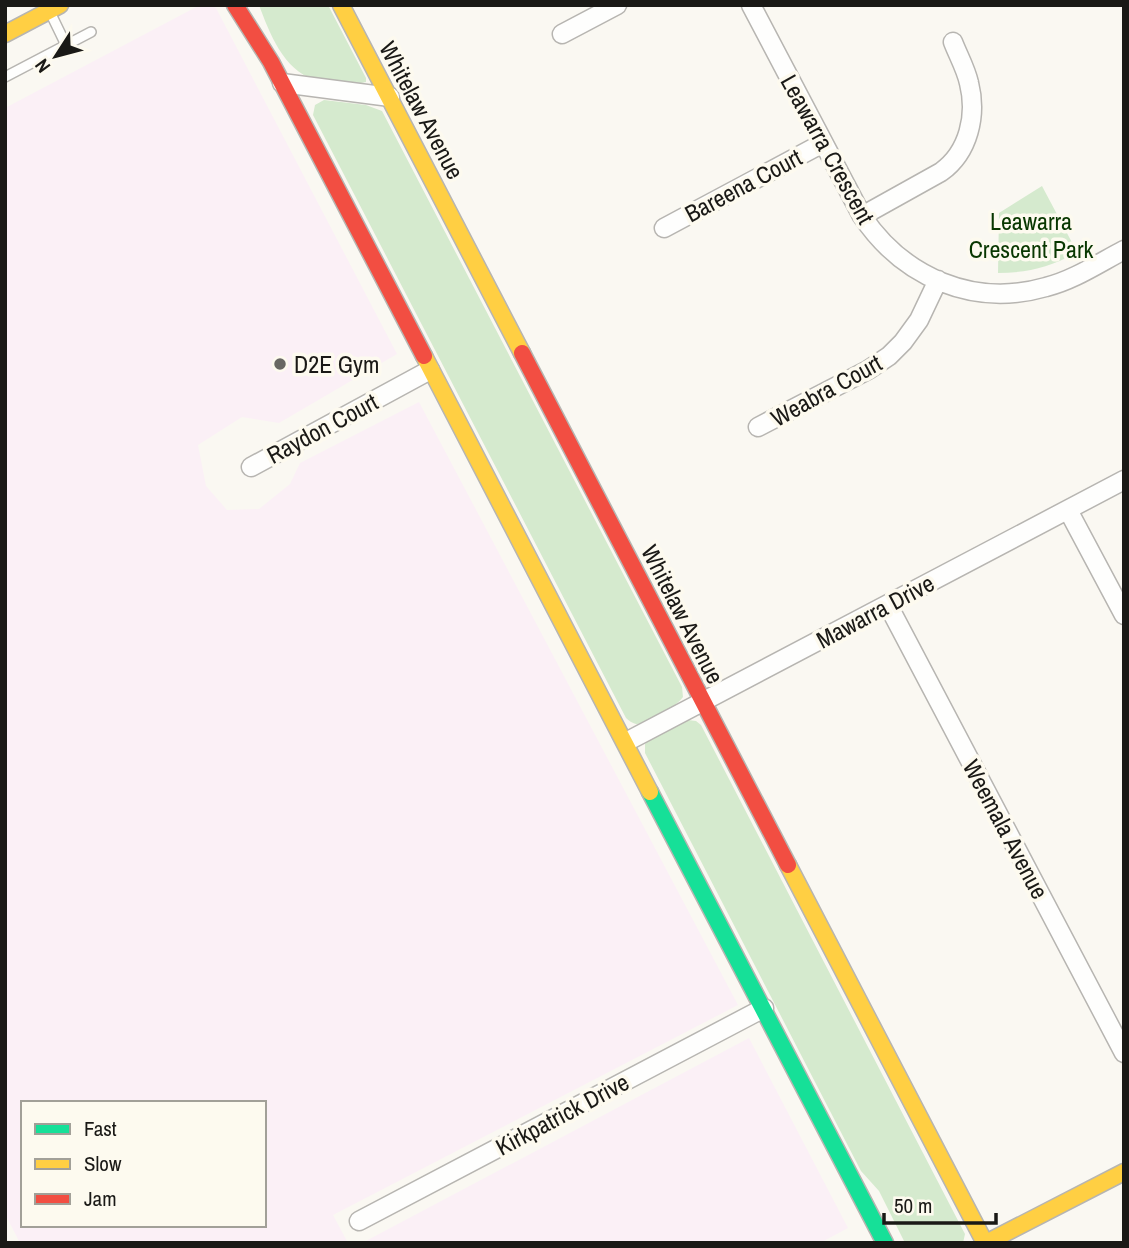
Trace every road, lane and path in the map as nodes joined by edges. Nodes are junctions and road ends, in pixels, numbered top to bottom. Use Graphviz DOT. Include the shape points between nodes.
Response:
graph roads {
  1 [pos="235,5"];
  2 [pos="251,5"];
  3 [pos="341,5"];
  4 [pos="617,5"];
  5 [pos="751,5"];
  6 [pos="55,8"];
  7 [pos="91,32"];
  8 [pos="5,34"];
  9 [pos="562,34"];
  10 [pos="953,42"];
  11 [pos="66,45"];
  12 [pos="271,61"];
  13 [pos="5,77"];
  14 [pos="282,83"];
  15 [pos="390,97"];
  16 [pos="823,143"];
  17 [pos="862,216"];
  18 [pos="664,228"];
  19 [pos="1124,250"];
  20 [pos="938,280"];
  21 [pos="430,370"];
  22 [pos="758,427"];
  23 [pos="251,467"];
  24 [pos="1124,480"];
  25 [pos="1068,510"];
  26 [pos="888,605"];
  27 [pos="1124,615"];
  28 [pos="703,701"];
  29 [pos="626,742"];
  30 [pos="764,1008"];
  31 [pos="1124,1053"];
  32 [pos="1124,1172"];
  33 [pos="359,1221"];
  34 [pos="877,1240"];
  35 [pos="986,1243"];
  1 -- 12 [label="street"];
  2 -- 12 [label="street"];
  3 -- 15 [label="street, Whitelaw Avenue"];
  4 -- 9 [label="street"];
  5 -- 16 [label="street, Leawarra Crescent"];
  6 -- 8 [label="street"];
  6 -- 11 [label="lane"];
  7 -- 11 [label="lane"];
  10 -- 17 [label="street" via="971,90 971,120 963,148 941,172"];
  11 -- 13 [label="lane"];
  12 -- 14 [label="street"];
  14 -- 15 [label="street"];
  14 -- 21 [label="street"];
  15 -- 28 [label="street, Whitelaw Avenue"];
  16 -- 17 [label="street, Leawarra Crescent"];
  16 -- 18 [label="street, Bareena Court"];
  17 -- 20 [label="street, Leawarra Crescent" via="892,252"];
  19 -- 20 [label="street, Leawarra Crescent" via="1065,280 1024,292 982,292"];
  20 -- 22 [label="street, Weabra Court" via="919,320 889,356"];
  21 -- 23 [label="street, Raydon Court"];
  21 -- 29 [label="street"];
  24 -- 25 [label="street, Mawarra Drive"];
  25 -- 26 [label="street, Mawarra Drive"];
  25 -- 27 [label="street"];
  26 -- 28 [label="street, Mawarra Drive"];
  26 -- 31 [label="street, Weemala Avenue"];
  28 -- 29 [label="street, Mawarra Drive"];
  28 -- 35 [label="street, Whitelaw Avenue"];
  29 -- 30 [label="street"];
  30 -- 33 [label="street, Kirkpatrick Drive"];
  30 -- 34 [label="street"];
  32 -- 35 [label="street"];
}
